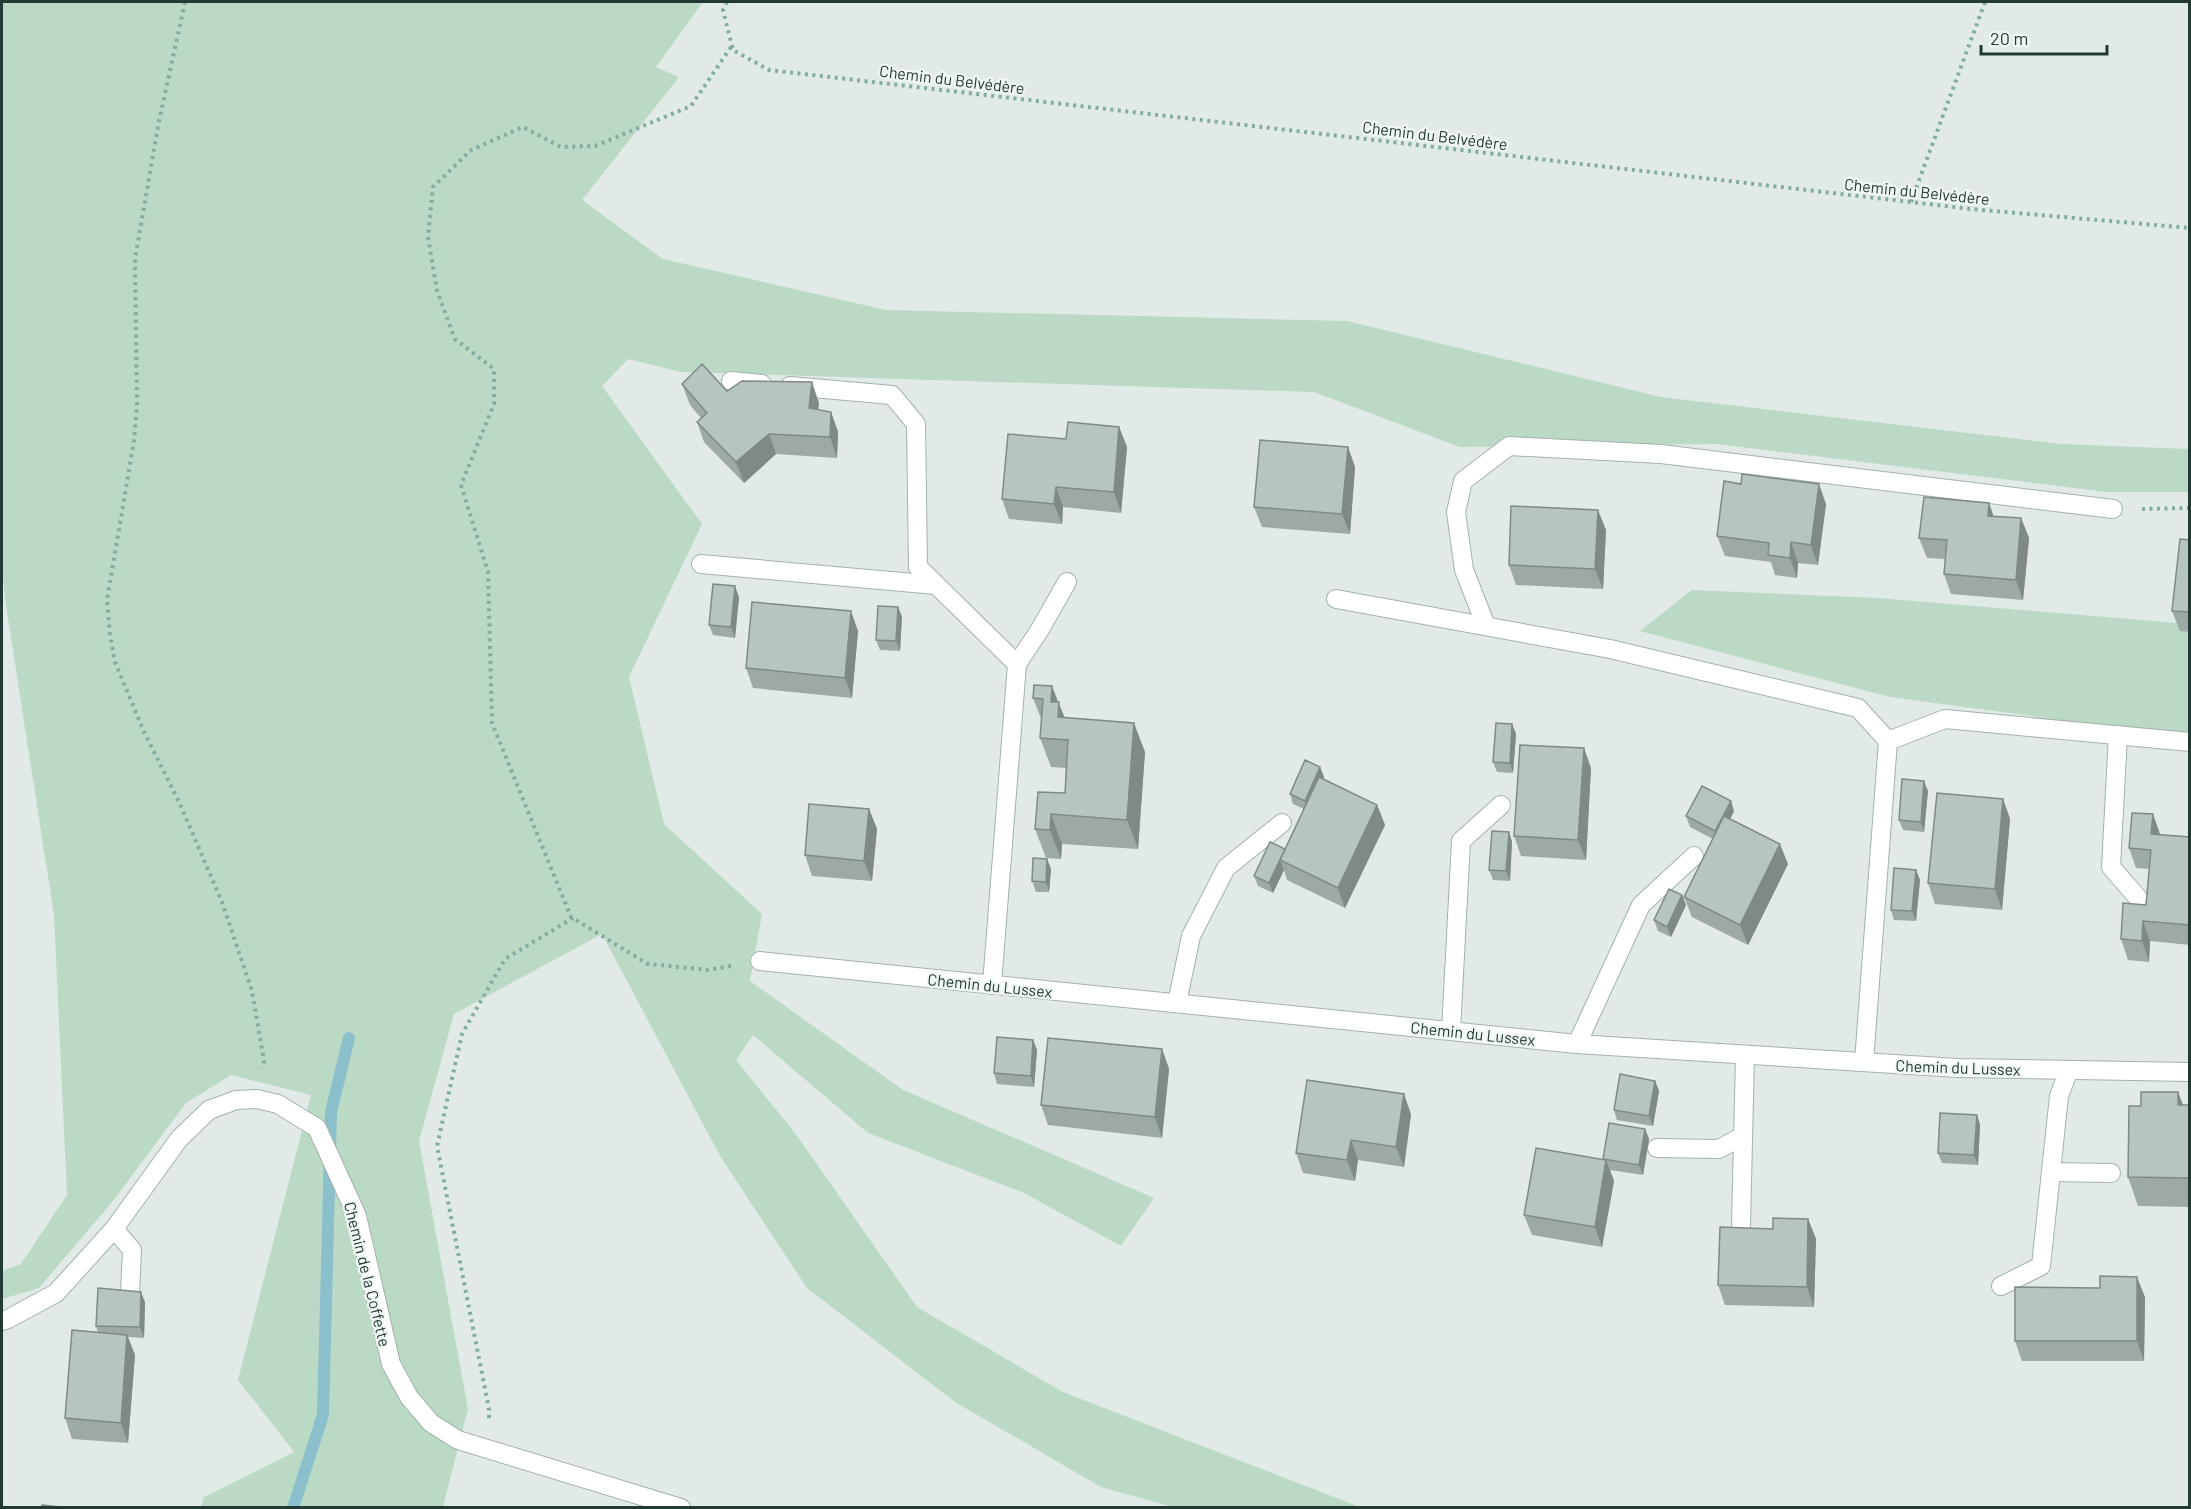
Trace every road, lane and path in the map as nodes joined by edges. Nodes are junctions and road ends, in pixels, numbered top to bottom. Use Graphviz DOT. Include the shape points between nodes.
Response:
graph roads {
  1 [pos="184,2"];
  2 [pos="727,2"];
  3 [pos="1985,2"];
  4 [pos="731,47"];
  5 [pos="1911,202"];
  6 [pos="2190,228"];
  7 [pos="731,381"];
  8 [pos="2190,508"];
  9 [pos="2113,509"];
  10 [pos="701,564"];
  11 [pos="1067,582"];
  12 [pos="936,585"];
  13 [pos="1336,599"];
  14 [pos="1486,626"];
  15 [pos="1017,664"];
  16 [pos="2118,735"];
  17 [pos="1888,741"];
  18 [pos="2190,742"];
  19 [pos="1501,805"];
  20 [pos="1282,823"];
  21 [pos="1694,856"];
  22 [pos="2138,898"];
  23 [pos="573,918"];
  24 [pos="760,961"];
  25 [pos="992,985"];
  26 [pos="1177,1003"];
  27 [pos="1451,1031"];
  28 [pos="1577,1044"];
  29 [pos="1745,1055"];
  30 [pos="1864,1062"];
  31 [pos="2069,1070"];
  32 [pos="2190,1071"];
  33 [pos="257,1099"];
  34 [pos="1743,1136"];
  35 [pos="1657,1148"];
  36 [pos="2051,1172"];
  37 [pos="2111,1173"];
  38 [pos="1741,1226"];
  39 [pos="114,1229"];
  40 [pos="2001,1286"];
  41 [pos="130,1294"];
  42 [pos="2,1321"];
  43 [pos="489,1450"];
  44 [pos="681,1508"];
  1 -- 33 [label="path" via="135,259 137,405 107,600 115,662 222,902 252,991 264,1061"];
  2 -- 4 [label="path" via="723,10"];
  3 -- 5 [label="path"];
  4 -- 5 [label="path, Chemin du Belvédère" via="769,70"];
  4 -- 23 [label="path" via="691,106 596,146 561,147 523,127 471,150 433,187 428,237 437,291 455,339 494,369 494,404 461,485 488,572 492,723"];
  5 -- 6 [label="path, Chemin du Belvédère"];
  7 -- 12 [label="street" via="892,395 916,424 918,567"];
  8 -- 9 [label="path"];
  9 -- 14 [label="street" via="1661,454 1509,446 1464,481 1456,512 1464,570"];
  10 -- 12 [label="street"];
  11 -- 15 [label="street"];
  12 -- 15 [label="street"];
  13 -- 14 [label="street"];
  14 -- 17 [label="street" via="1610,649 1858,708"];
  15 -- 25 [label="street"];
  16 -- 17 [label="street" via="1945,719"];
  16 -- 18 [label="street"];
  16 -- 22 [label="street" via="2111,867"];
  17 -- 30 [label="street"];
  19 -- 27 [label="street" via="1461,841"];
  20 -- 26 [label="street" via="1226,868 1191,936"];
  21 -- 28 [label="street" via="1641,905"];
  23 -- 24 [label="path" via="648,964 708,970"];
  23 -- 43 [label="path" via="505,959 462,1034 437,1146 489,1409"];
  24 -- 25 [label="street, Chemin du Lussex"];
  25 -- 26 [label="street, Chemin du Lussex"];
  26 -- 27 [label="street, Chemin du Lussex"];
  27 -- 28 [label="street, Chemin du Lussex"];
  28 -- 29 [label="street, Chemin du Lussex"];
  29 -- 30 [label="street, Chemin du Lussex"];
  29 -- 34 [label="street"];
  30 -- 31 [label="street, Chemin du Lussex"];
  31 -- 32 [label="street, Chemin du Lussex"];
  31 -- 36 [label="street" via="2060,1096"];
  33 -- 39 [label="street, Chemin de la Coffette" via="236,1100 209,1110 179,1139"];
  33 -- 43 [label="street, Chemin de la Coffette" via="278,1104 317,1128 357,1216 391,1364 409,1397 431,1423 458,1440"];
  34 -- 35 [label="street" via="1719,1149"];
  34 -- 38 [label="street"];
  36 -- 37 [label="street"];
  36 -- 40 [label="street" via="2042,1266"];
  39 -- 41 [label="street" via="132,1250"];
  39 -- 42 [label="street, Chemin de la Coffette" via="56,1293"];
  43 -- 44 [label="street, Chemin de la Coffette"];
}
